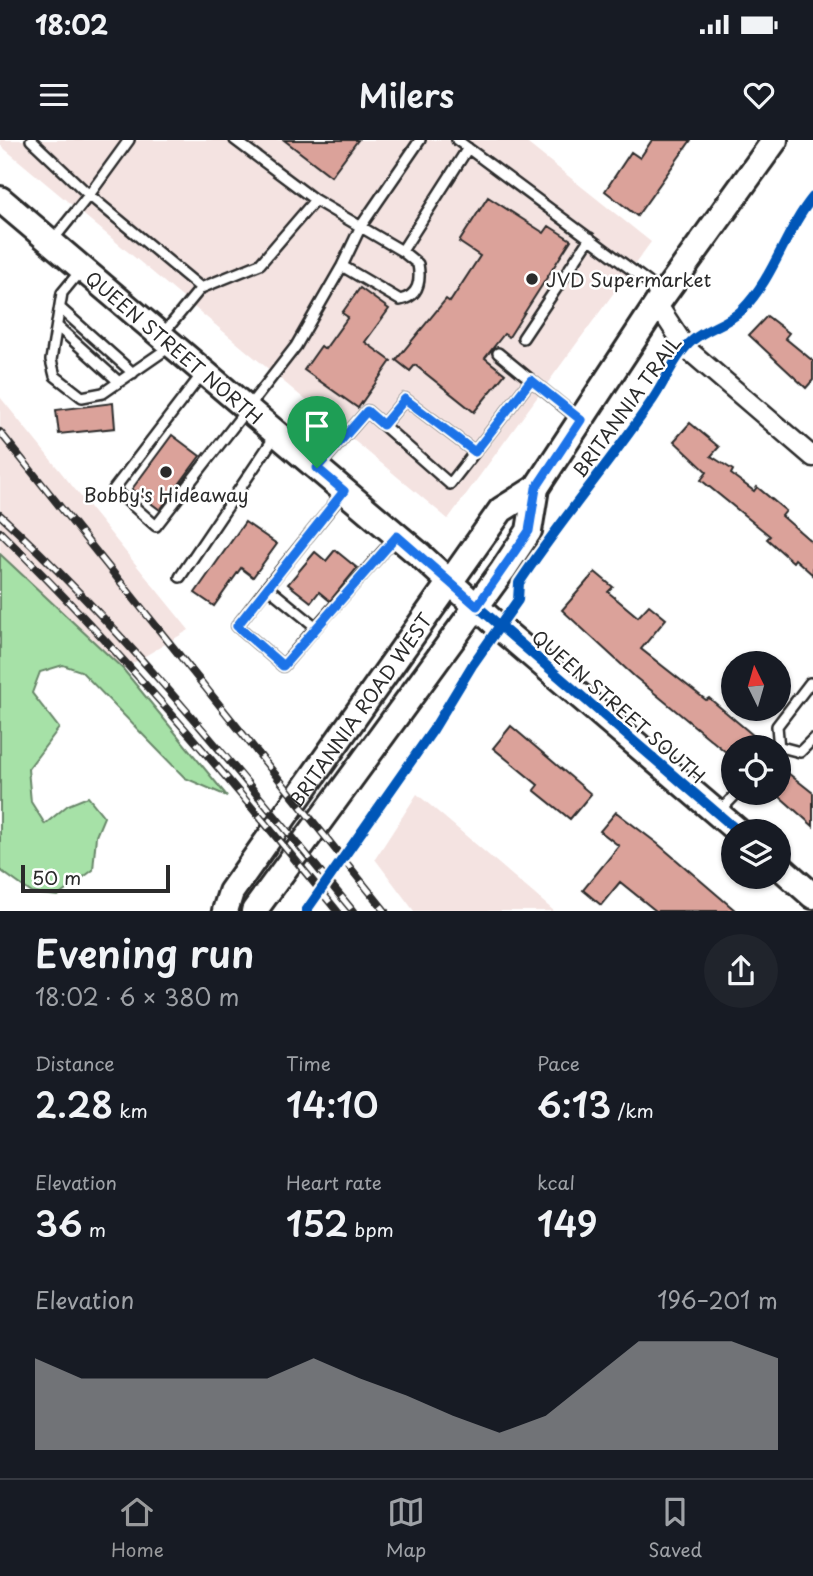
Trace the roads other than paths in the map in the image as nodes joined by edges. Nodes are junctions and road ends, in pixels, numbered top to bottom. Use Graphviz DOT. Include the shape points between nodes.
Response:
graph roads {
  1 [pos="31,140"];
  2 [pos="129,140"];
  3 [pos="235,140"];
  4 [pos="420,140"];
  5 [pos="457,140"];
  6 [pos="775,140"];
  7 [pos="468,148"];
  8 [pos="89,195"];
  9 [pos="0,199"];
  10 [pos="315,201"];
  11 [pos="360,226"];
  12 [pos="590,238"];
  13 [pos="51,243"];
  14 [pos="402,251"];
  15 [pos="342,266"];
  16 [pos="82,269"];
  17 [pos="201,288"];
  18 [pos="657,304"];
  19 [pos="60,308"];
  20 [pos="57,326"];
  21 [pos="523,338"];
  22 [pos="167,340"];
  23 [pos="498,353"];
  24 [pos="204,372"];
  25 [pos="133,373"];
  26 [pos="531,380"];
  27 [pos="119,382"];
  28 [pos="247,408"];
  29 [pos="581,420"];
  30 [pos="383,425"];
  31 [pos="277,434"];
  32 [pos="475,452"];
  33 [pos="813,457"];
  34 [pos="317,468"];
  35 [pos="536,488"];
  36 [pos="344,491"];
  37 [pos="397,536"];
  38 [pos="180,577"];
  39 [pos="451,583"];
  40 [pos="267,587"];
  41 [pos="477,606"];
  42 [pos="316,628"];
  43 [pos="810,683"];
  44 [pos="778,735"];
  45 [pos="813,739"];
  46 [pos="791,750"];
  47 [pos="726,805"];
  48 [pos="718,814"];
  49 [pos="724,819"];
  50 [pos="791,876"];
  51 [pos="813,895"];
  52 [pos="225,911"];
  53 [pos="254,911"];
  1 -- 8 [label="lane"];
  2 -- 8 [label="lane"];
  3 -- 10 [label="lane"];
  4 -- 11 [label="lane"];
  5 -- 7 [label="lane"];
  6 -- 18 [label="main road, BRITANNIA ROAD WEST"];
  7 -- 12 [label="lane"];
  7 -- 14 [label="lane"];
  8 -- 13 [label="lane"];
  8 -- 17 [label="lane"];
  9 -- 13 [label="main road, QUEEN STREET NORTH"];
  10 -- 11 [label="lane"];
  10 -- 17 [label="lane" via="260,264"];
  11 -- 14 [label="lane"];
  11 -- 15 [label="lane"];
  12 -- 18 [label="lane" via="648,282"];
  12 -- 21 [label="lane"];
  13 -- 16 [label="main road, QUEEN STREET NORTH"];
  14 -- 15 [label="lane" via="418,264 418,287 411,298 400,300"];
  15 -- 28 [label="lane" via="296,346"];
  16 -- 19 [label="lane" via="62,293"];
  16 -- 22 [label="main road, QUEEN STREET NORTH"];
  17 -- 22 [label="lane"];
  18 -- 29 [label="main road, BRITANNIA ROAD WEST"];
  18 -- 33 [label="street" via="686,348"];
  19 -- 20 [label="lane"];
  19 -- 25 [label="lane"];
  20 -- 27 [label="lane"];
  20 -- 27 [label="lane" via="51,360 55,376 82,397 103,393"];
  22 -- 24 [label="main road, QUEEN STREET NORTH"];
  22 -- 25 [label="lane"];
  23 -- 26 [label="lane"];
  24 -- 28 [label="main road, QUEEN STREET NORTH"];
  24 -- 28 [label="lane" via="114,489 156,526"];
  25 -- 27 [label="lane"];
  26 -- 29 [label="lane"];
  26 -- 32 [label="lane"];
  28 -- 31 [label="main road, QUEEN STREET NORTH"];
  29 -- 35 [label="main road, BRITANNIA ROAD WEST"];
  30 -- 32 [label="lane" via="405,399"];
  30 -- 32 [label="lane" via="450,484"];
  30 -- 34 [label="lane" via="367,411"];
  31 -- 34 [label="main road, QUEEN STREET NORTH"];
  31 -- 38 [label="lane"];
  34 -- 36 [label="main road, QUEEN STREET NORTH"];
  35 -- 39 [label="main road, BRITANNIA ROAD WEST" via="501,510"];
  35 -- 41 [label="main road, BRITANNIA ROAD WEST" via="529,531"];
  36 -- 37 [label="main road, QUEEN STREET NORTH"];
  36 -- 40 [label="lane"];
  37 -- 39 [label="main road, QUEEN STREET NORTH"];
  37 -- 42 [label="lane"];
  39 -- 41 [label="main road, QUEEN STREET NORTH"];
  39 -- 52 [label="main road, BRITANNIA ROAD WEST" via="231,892"];
  40 -- 42 [label="lane"];
  40 -- 42 [label="lane" via="237,626 283,666"];
  41 -- 48 [label="main road, QUEEN STREET SOUTH"];
  41 -- 53 [label="main road, BRITANNIA ROAD WEST"];
  43 -- 44 [label="lane" via="777,726"];
  45 -- 46 [label="lane" via="800,751"];
  47 -- 48 [label="lane"];
  48 -- 49 [label="main road, QUEEN STREET SOUTH"];
  50 -- 51 [label="main road"];
}
